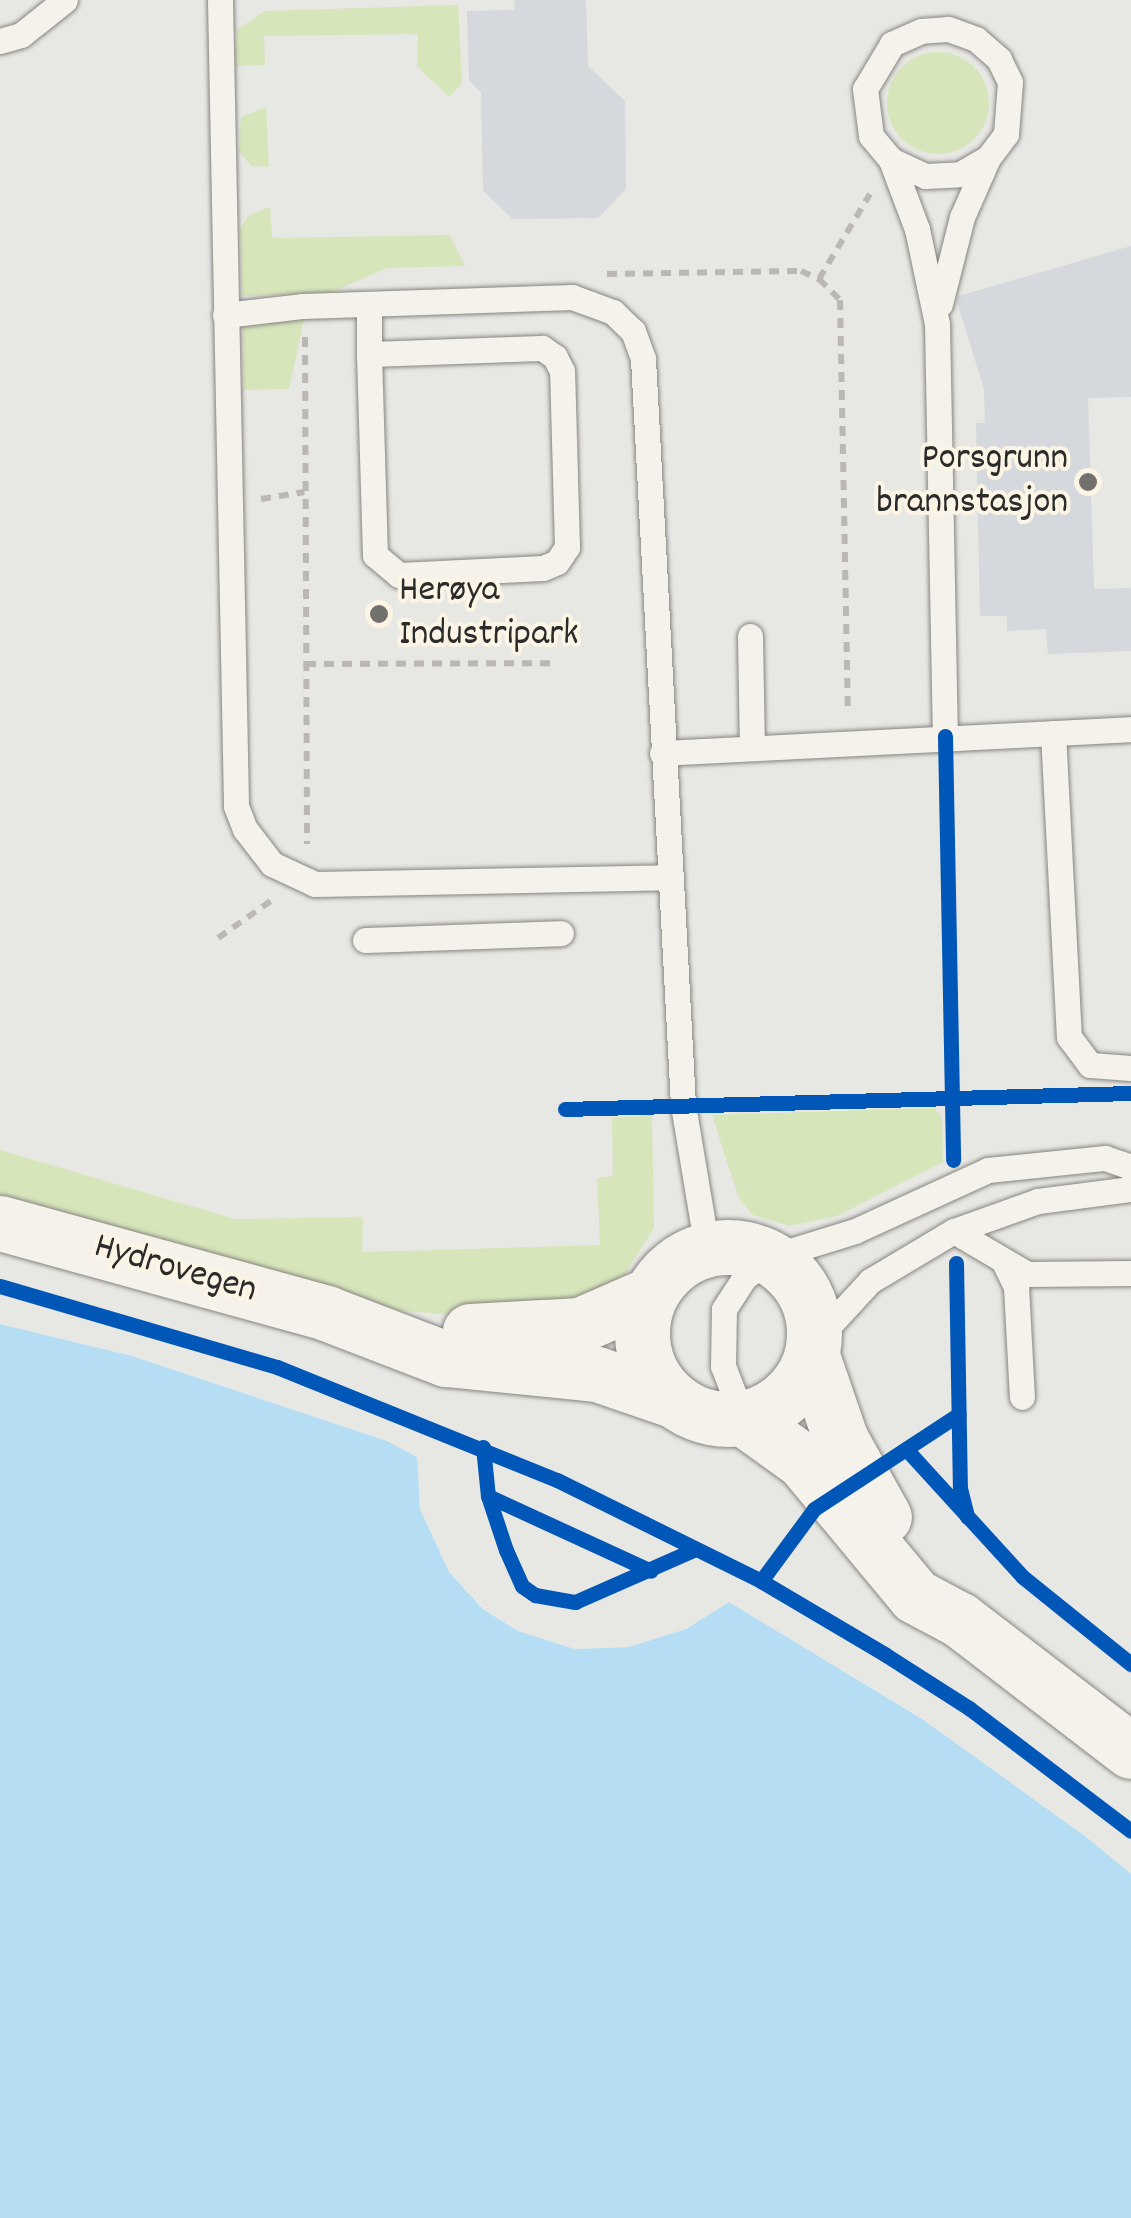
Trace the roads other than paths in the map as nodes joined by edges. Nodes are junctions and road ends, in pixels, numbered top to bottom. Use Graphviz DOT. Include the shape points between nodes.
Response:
graph roads {
  1 [pos="65,0"];
  2 [pos="220,0"];
  3 [pos="0,41"];
  4 [pos="988,158"];
  5 [pos="891,160"];
  6 [pos="368,304"];
  7 [pos="225,315"];
  8 [pos="937,324"];
  9 [pos="369,354"];
  10 [pos="750,636"];
  11 [pos="1131,729"];
  12 [pos="1053,733"];
  13 [pos="945,736"];
  14 [pos="752,746"];
  15 [pos="662,753"];
  16 [pos="669,877"];
  17 [pos="561,933"];
  18 [pos="365,940"];
  19 [pos="1131,1068"];
  20 [pos="1131,1167"];
  21 [pos="1131,1189"];
  22 [pos="0,1222"];
  23 [pos="954,1231"];
  24 [pos="707,1249"];
  25 [pos="771,1258"];
  26 [pos="1004,1262"];
  27 [pos="1131,1273"];
  28 [pos="650,1295"];
  29 [pos="350,1321"];
  30 [pos="813,1349"];
  31 [pos="1022,1396"];
  32 [pos="673,1400"];
  33 [pos="743,1418"];
  34 [pos="960,1620"];
  35 [pos="1131,1752"];
  1 -- 3 [label="lane" via="21,34"];
  2 -- 7 [label="lane"];
  4 -- 5 [label="lane" via="942,177"];
  4 -- 5 [label="lane" via="1006,134 1010,82 999,59 976,38 948,29 921,30 892,44 877,61 864,113 871,136"];
  4 -- 8 [label="lane" via="953,246"];
  5 -- 8 [label="lane" via="917,229"];
  6 -- 7 [label="lane"];
  6 -- 9 [label="lane"];
  6 -- 15 [label="lane" via="572,297 613,312 632,331 644,359"];
  7 -- 16 [label="lane" via="236,806 258,850 293,876 363,885"];
  8 -- 13 [label="lane"];
  9 -- 9 [label="lane" via="375,555 384,566 398,575 557,562 567,548 562,371 555,357 542,348"];
  10 -- 14 [label="lane"];
  11 -- 12 [label="lane"];
  12 -- 13 [label="lane"];
  12 -- 19 [label="lane" via="1069,1037 1090,1065"];
  13 -- 14 [label="lane"];
  14 -- 15 [label="lane"];
  15 -- 16 [label="lane"];
  16 -- 24 [label="lane" via="685,1123"];
  17 -- 18 [label="lane"];
  20 -- 25 [label="lane" via="1106,1158 988,1170 856,1232"];
  21 -- 23 [label="lane" via="1038,1201"];
  22 -- 29 [label="street, Hydrovegen"];
  23 -- 26 [label="lane"];
  23 -- 30 [label="lane" via="870,1281"];
  24 -- 25 [label="street" via="740,1247"];
  24 -- 28 [label="street, Hydrovegen" via="664,1274"];
  25 -- 30 [label="street" via="796,1279 811,1309"];
  25 -- 33 [label="lane" via="744,1278 724,1310 723,1366"];
  26 -- 27 [label="lane" via="1044,1277"];
  26 -- 31 [label="lane" via="1016,1287"];
  28 -- 29 [label="street, Hydrovegen" via="609,1316 544,1331"];
  28 -- 32 [label="street" via="643,1352"];
  29 -- 32 [label="street, Hydrovegen" via="446,1358 597,1374"];
  30 -- 33 [label="street" via="786,1397"];
  30 -- 34 [label="street" via="858,1478"];
  32 -- 33 [label="street, Hydrovegen" via="718,1420"];
  33 -- 34 [label="street" via="802,1461 915,1596"];
  34 -- 35 [label="street"];
}
